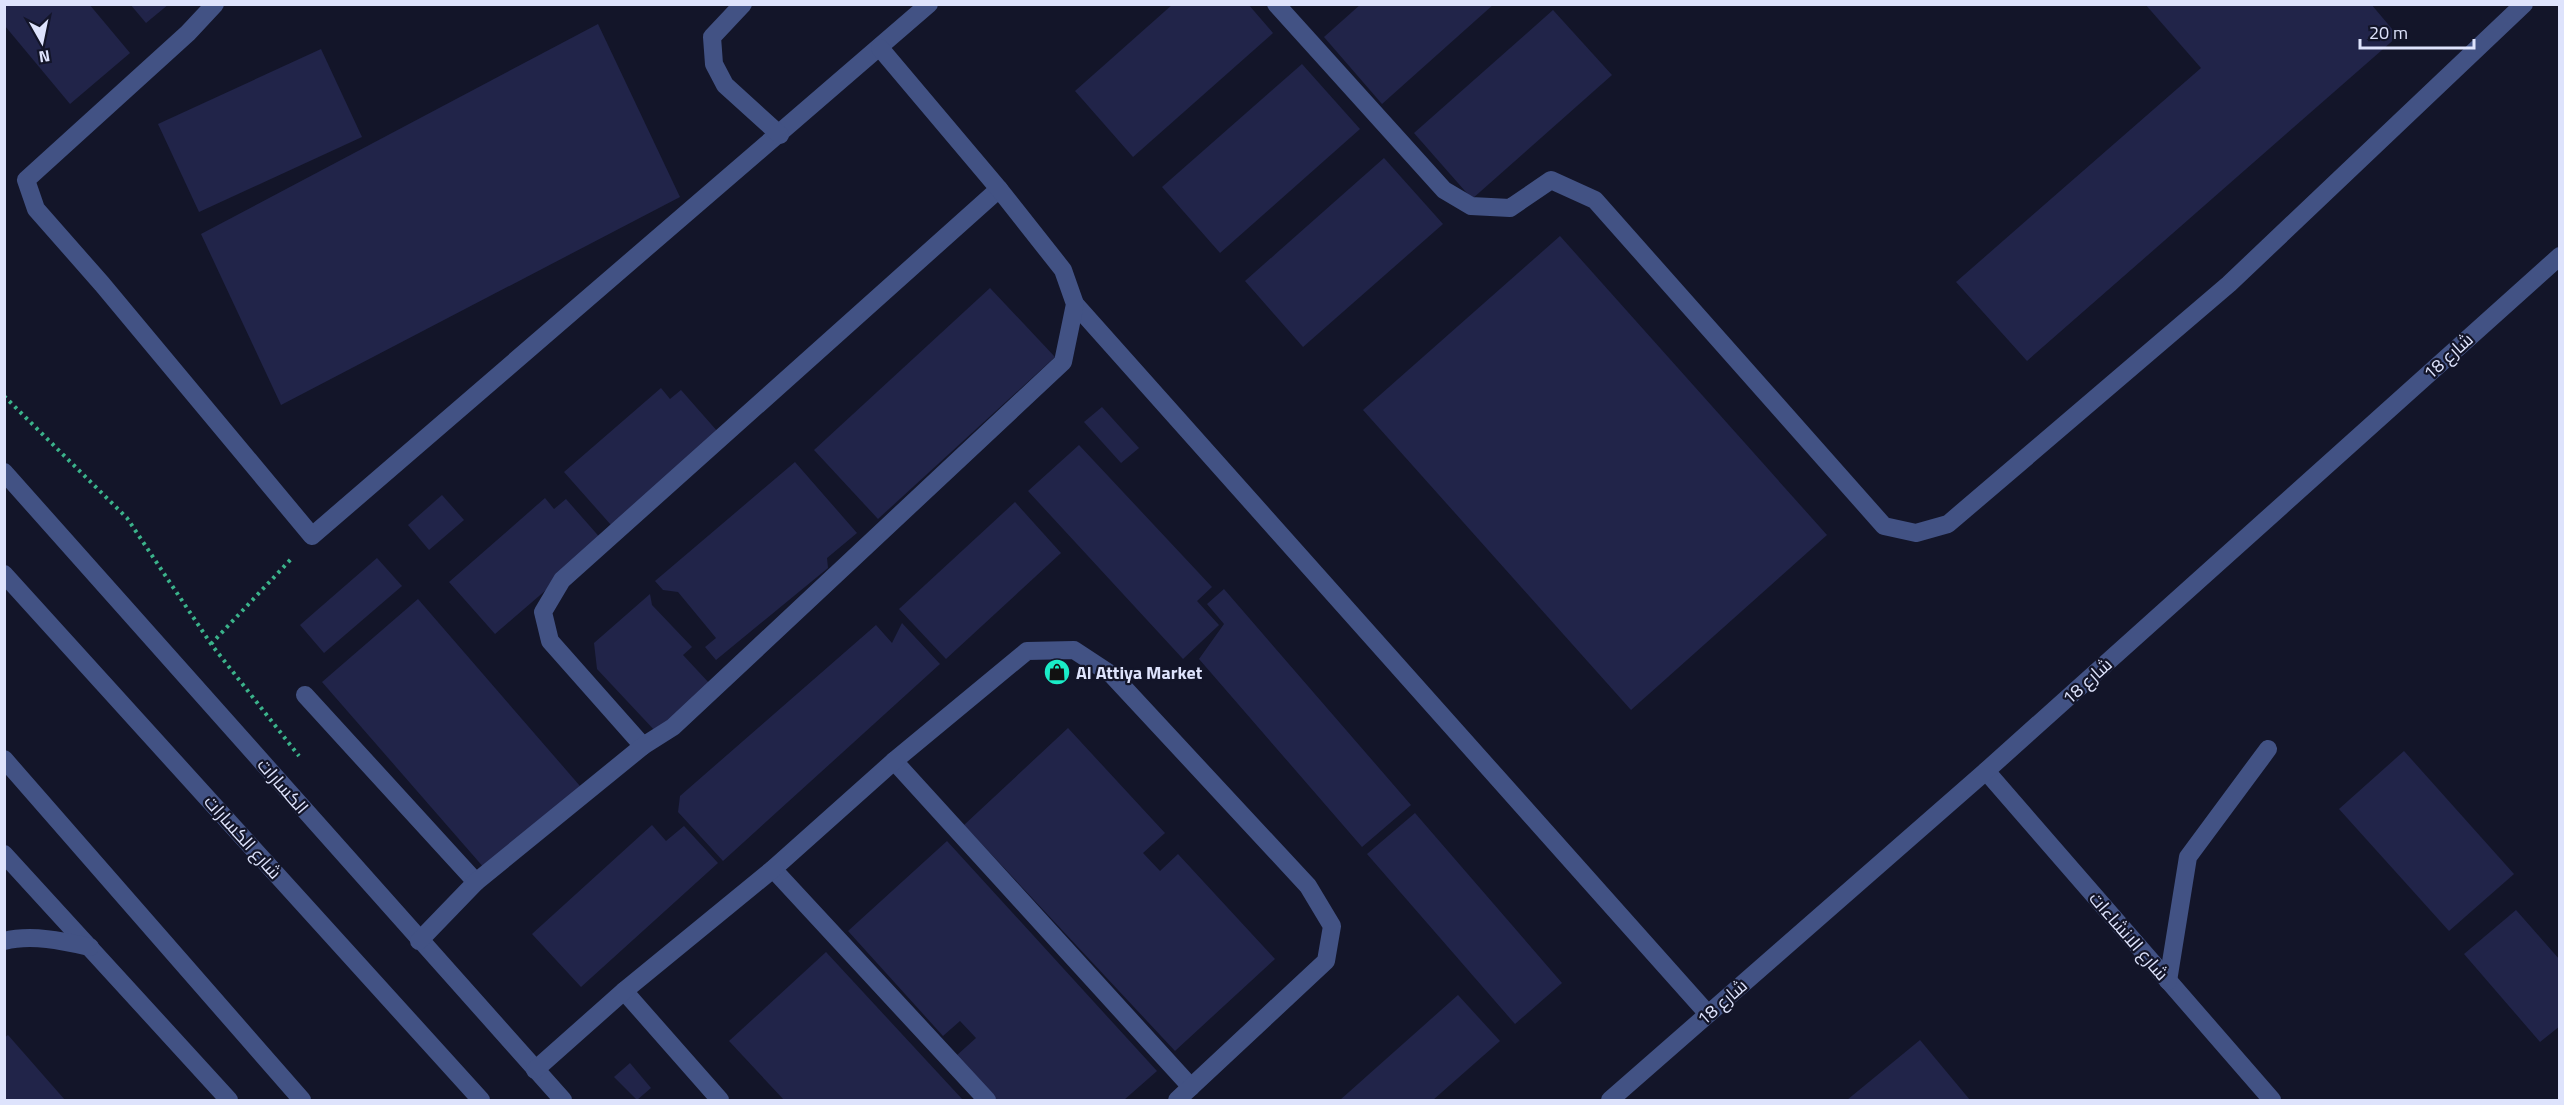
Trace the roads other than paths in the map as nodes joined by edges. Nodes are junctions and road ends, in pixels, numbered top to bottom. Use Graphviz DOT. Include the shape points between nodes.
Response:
graph roads {
  1 [pos="215,4"];
  2 [pos="743,4"];
  3 [pos="929,4"];
  4 [pos="1276,4"];
  5 [pos="2524,4"];
  6 [pos="880,48"];
  7 [pos="780,135"];
  8 [pos="999,189"];
  9 [pos="2559,256"];
  10 [pos="1075,304"];
  11 [pos="4,472"];
  12 [pos="4,574"];
  13 [pos="305,695"];
  14 [pos="643,746"];
  15 [pos="2268,749"];
  16 [pos="4,759"];
  17 [pos="894,761"];
  18 [pos="1986,771"];
  19 [pos="4,854"];
  20 [pos="773,869"];
  21 [pos="476,882"];
  22 [pos="4,941"];
  23 [pos="419,941"];
  24 [pos="90,947"];
  25 [pos="2168,981"];
  26 [pos="624,991"];
  27 [pos="1708,1014"];
  28 [pos="535,1070"];
  29 [pos="1191,1087"];
  30 [pos="229,1101"];
  31 [pos="302,1101"];
  32 [pos="481,1101"];
  33 [pos="563,1101"];
  34 [pos="720,1101"];
  35 [pos="987,1101"];
  36 [pos="1177,1101"];
  37 [pos="1610,1101"];
  38 [pos="2272,1101"];
  1 -- 7 [label="street" via="26,180 36,210 312,536"];
  2 -- 7 [label="street" via="712,37 714,64 725,85"];
  3 -- 6 [label="street"];
  4 -- 5 [label="street" via="1444,190 1471,206 1510,208 1551,180 1595,200 1884,526 1916,533 1948,524 2229,284"];
  6 -- 7 [label="street"];
  6 -- 8 [label="street"];
  8 -- 10 [label="street" via="1063,270"];
  8 -- 14 [label="street" via="562,580 543,612 550,641"];
  9 -- 18 [label="street, شارع 18"];
  10 -- 14 [label="street" via="1063,362 673,727"];
  10 -- 27 [label="street"];
  11 -- 23 [label="street, الكسارات"];
  12 -- 32 [label="street, شارع الكسارات"];
  13 -- 21 [label="street"];
  14 -- 21 [label="street"];
  15 -- 25 [label="street" via="2188,857"];
  16 -- 31 [label="street"];
  17 -- 20 [label="street"];
  17 -- 29 [label="street"];
  17 -- 29 [label="street" via="1026,651 1074,650 1112,675 1308,886 1332,926 1326,961"];
  18 -- 25 [label="street, شارع الانشاءات"];
  18 -- 27 [label="street, شارع 18"];
  19 -- 24 [label="street"];
  20 -- 26 [label="street"];
  20 -- 35 [label="street"];
  21 -- 23 [label="street"];
  22 -- 24 [label="street" via="58,940"];
  23 -- 28 [label="street, الكسارات"];
  24 -- 30 [label="street"];
  25 -- 38 [label="street, شارع الانشاءات"];
  26 -- 28 [label="street"];
  26 -- 34 [label="street"];
  27 -- 37 [label="street, شارع 18"];
  28 -- 33 [label="street, الكسارات"];
  29 -- 36 [label="street"];
}
